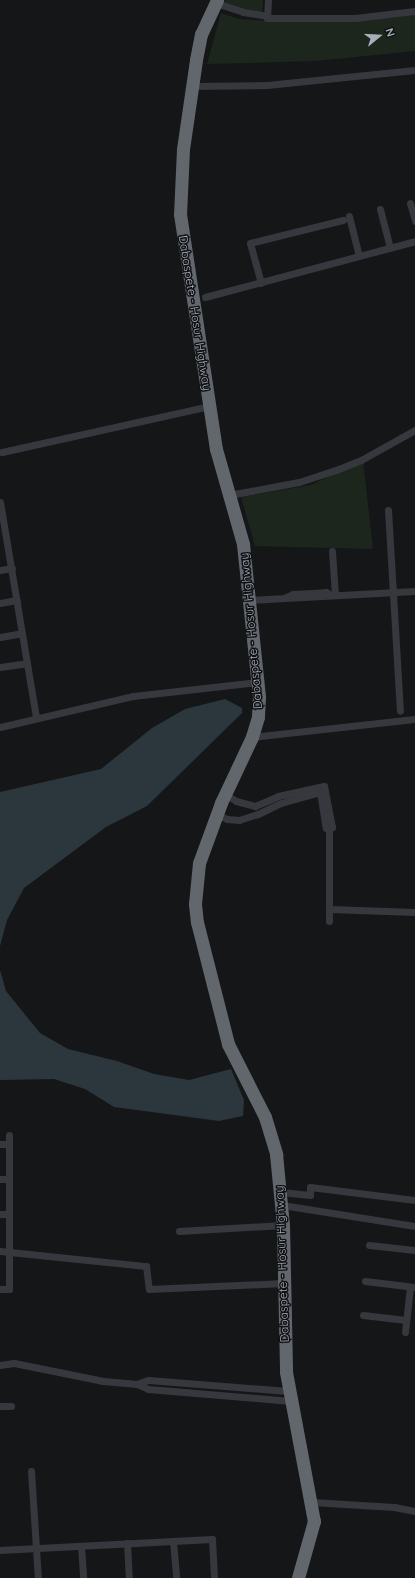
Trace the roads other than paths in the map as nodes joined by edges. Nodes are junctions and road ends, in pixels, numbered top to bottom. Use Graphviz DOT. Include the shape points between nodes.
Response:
graph roads {
  1 [pos="268,0"];
  2 [pos="217,2"];
  3 [pos="415,11"];
  4 [pos="268,16"];
  5 [pos="415,70"];
  6 [pos="193,86"];
  7 [pos="410,203"];
  8 [pos="380,209"];
  9 [pos="415,221"];
  10 [pos="415,241"];
  11 [pos="390,248"];
  12 [pos="359,256"];
  13 [pos="261,283"];
  14 [pos="205,298"];
  15 [pos="210,406"];
  16 [pos="415,430"];
  17 [pos="2,452"];
  18 [pos="229,495"];
  19 [pos="0,506"];
  20 [pos="388,510"];
  21 [pos="4,539"];
  22 [pos="332,551"];
  23 [pos="12,568"];
  24 [pos="0,570"];
  25 [pos="415,591"];
  26 [pos="394,592"];
  27 [pos="333,595"];
  28 [pos="17,600"];
  29 [pos="249,600"];
  30 [pos="0,603"];
  31 [pos="22,633"];
  32 [pos="0,637"];
  33 [pos="27,663"];
  34 [pos="0,667"];
  35 [pos="257,682"];
  36 [pos="400,711"];
  37 [pos="36,718"];
  38 [pos="415,719"];
  39 [pos="0,727"];
  40 [pos="252,737"];
  41 [pos="225,794"];
  42 [pos="217,814"];
  43 [pos="329,829"];
  44 [pos="329,909"];
  45 [pos="415,912"];
  46 [pos="329,922"];
  47 [pos="9,1135"];
  48 [pos="0,1144"];
  49 [pos="9,1144"];
  50 [pos="0,1179"];
  51 [pos="9,1179"];
  52 [pos="281,1192"];
  53 [pos="415,1200"];
  54 [pos="282,1205"];
  55 [pos="0,1214"];
  56 [pos="9,1214"];
  57 [pos="283,1225"];
  58 [pos="415,1226"];
  59 [pos="179,1231"];
  60 [pos="369,1245"];
  61 [pos="415,1250"];
  62 [pos="0,1251"];
  63 [pos="9,1251"];
  64 [pos="365,1281"];
  65 [pos="284,1283"];
  66 [pos="413,1287"];
  67 [pos="0,1288"];
  68 [pos="363,1315"];
  69 [pos="406,1320"];
  70 [pos="405,1332"];
  71 [pos="0,1365"];
  72 [pos="289,1396"];
  73 [pos="0,1406"];
  74 [pos="11,1406"];
  75 [pos="31,1471"];
  76 [pos="312,1502"];
  77 [pos="415,1511"];
  78 [pos="173,1541"];
  79 [pos="127,1543"];
  80 [pos="81,1546"];
  81 [pos="35,1548"];
  82 [pos="0,1550"];
  83 [pos="38,1578"];
  84 [pos="83,1578"];
  85 [pos="130,1578"];
  86 [pos="176,1578"];
  87 [pos="214,1578"];
  88 [pos="298,1578"];
  1 -- 4 [label="street"];
  2 -- 4 [label="street" via="243,12"];
  2 -- 6 [label="highway, Dabaspete - Hosur Highway" via="201,34"];
  3 -- 4 [label="street" via="327,19 286,19"];
  5 -- 6 [label="street" via="267,85"];
  6 -- 15 [label="highway, Dabaspete - Hosur Highway" via="183,149 180,214"];
  7 -- 9 [label="street"];
  8 -- 11 [label="street"];
  10 -- 11 [label="street"];
  11 -- 12 [label="street"];
  12 -- 13 [label="street"];
  12 -- 13 [label="street" via="346,218 250,243"];
  13 -- 14 [label="street"];
  15 -- 17 [label="street"];
  15 -- 18 [label="highway, Dabaspete - Hosur Highway" via="216,449"];
  16 -- 18 [label="street" via="361,460 336,470 298,482"];
  18 -- 29 [label="highway, Dabaspete - Hosur Highway" via="243,544"];
  19 -- 21 [label="street"];
  20 -- 26 [label="street"];
  21 -- 23 [label="street"];
  22 -- 27 [label="street"];
  23 -- 24 [label="street"];
  23 -- 28 [label="street"];
  25 -- 26 [label="street"];
  26 -- 27 [label="street"];
  26 -- 36 [label="street"];
  27 -- 29 [label="street" via="326,598"];
  28 -- 30 [label="street"];
  28 -- 31 [label="street"];
  29 -- 35 [label="highway, Dabaspete - Hosur Highway"];
  31 -- 32 [label="street"];
  31 -- 33 [label="street"];
  33 -- 34 [label="street"];
  33 -- 37 [label="street"];
  35 -- 37 [label="street" via="133,696"];
  35 -- 40 [label="highway, Dabaspete - Hosur Highway" via="258,718"];
  37 -- 39 [label="street"];
  38 -- 40 [label="street"];
  40 -- 41 [label="highway, Dabaspete - Hosur Highway"];
  41 -- 42 [label="highway, Dabaspete - Hosur Highway"];
  41 -- 43 [label="street" via="236,802 255,806 278,796 324,786 332,827"];
  42 -- 43 [label="street" via="227,819 243,819 281,803 320,792 326,828"];
  42 -- 52 [label="highway, Dabaspete - Hosur Highway" via="196,881 197,922 228,1044 271,1134"];
  43 -- 44 [label="street"];
  44 -- 45 [label="street"];
  44 -- 46 [label="street"];
  47 -- 49 [label="street"];
  48 -- 49 [label="street"];
  49 -- 51 [label="street"];
  50 -- 51 [label="street"];
  51 -- 56 [label="street"];
  52 -- 53 [label="street" via="310,1195 310,1187"];
  52 -- 54 [label="highway, Dabaspete - Hosur Highway"];
  54 -- 57 [label="highway, Dabaspete - Hosur Highway"];
  54 -- 58 [label="street"];
  55 -- 56 [label="street"];
  56 -- 63 [label="street"];
  57 -- 59 [label="street"];
  57 -- 65 [label="highway, Dabaspete - Hosur Highway"];
  60 -- 61 [label="street"];
  62 -- 63 [label="street"];
  63 -- 65 [label="street" via="146,1266 149,1289"];
  63 -- 67 [label="street" via="9,1289"];
  64 -- 66 [label="street"];
  65 -- 72 [label="highway, Dabaspete - Hosur Highway" via="284,1350"];
  66 -- 69 [label="street"];
  68 -- 69 [label="street"];
  69 -- 70 [label="street"];
  71 -- 72 [label="street" via="14,1363 103,1381 137,1384 148,1380"];
  72 -- 76 [label="highway, Dabaspete - Hosur Highway"];
  73 -- 74 [label="street"];
  75 -- 81 [label="street"];
  76 -- 77 [label="street" via="394,1507"];
  76 -- 88 [label="highway, Dabaspete - Hosur Highway" via="312,1535"];
  78 -- 79 [label="street"];
  78 -- 86 [label="street"];
  78 -- 87 [label="street" via="212,1539"];
  79 -- 80 [label="street"];
  79 -- 85 [label="street"];
  80 -- 81 [label="street"];
  80 -- 84 [label="street"];
  81 -- 82 [label="street"];
  81 -- 83 [label="street"];
}
